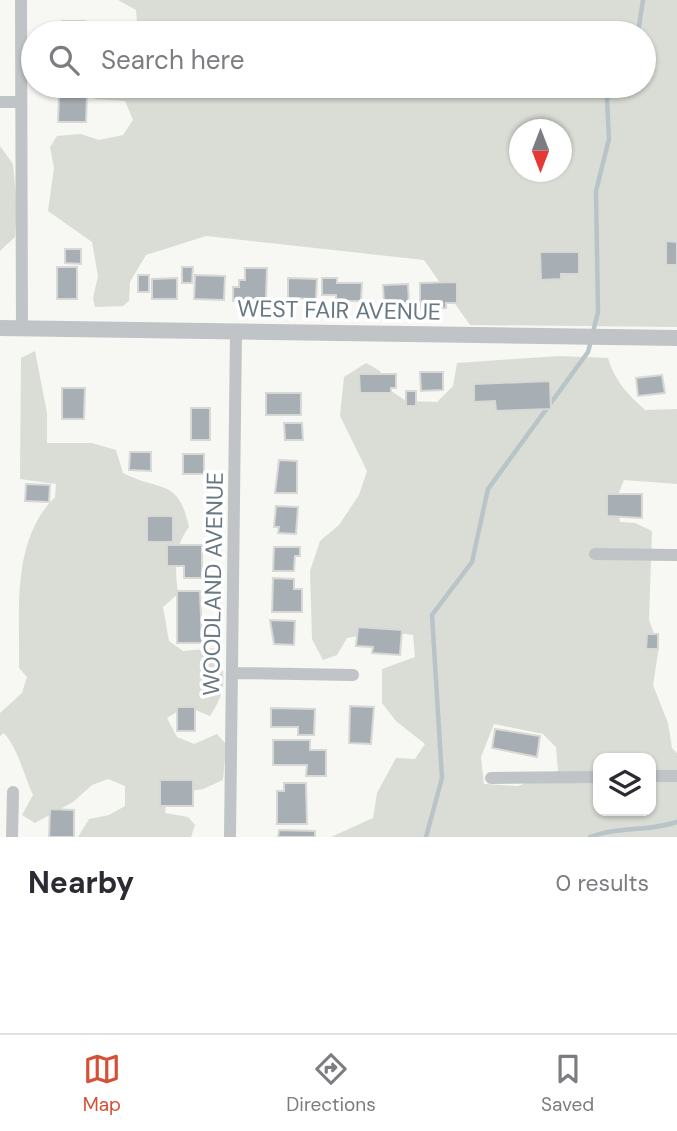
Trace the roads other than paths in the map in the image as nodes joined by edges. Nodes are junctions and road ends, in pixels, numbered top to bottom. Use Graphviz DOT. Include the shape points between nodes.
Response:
graph roads {
  1 [pos="21,0"];
  2 [pos="0,102"];
  3 [pos="21,102"];
  4 [pos="0,328"];
  5 [pos="22,328"];
  6 [pos="236,331"];
  7 [pos="677,338"];
  8 [pos="595,554"];
  9 [pos="677,555"];
  10 [pos="234,673"];
  11 [pos="354,675"];
  12 [pos="656,776"];
  13 [pos="677,776"];
  14 [pos="593,777"];
  15 [pos="491,778"];
  16 [pos="12,792"];
  17 [pos="12,837"];
  18 [pos="230,837"];
  1 -- 3 [label="street"];
  2 -- 3 [label="street"];
  3 -- 5 [label="street"];
  4 -- 5 [label="street, WEST FAIR AVENUE"];
  5 -- 6 [label="street, WEST FAIR AVENUE"];
  6 -- 7 [label="street, WEST FAIR AVENUE"];
  6 -- 10 [label="street, WOODLAND AVENUE"];
  8 -- 9 [label="street"];
  10 -- 11 [label="street"];
  10 -- 18 [label="street, WOODLAND AVENUE"];
  12 -- 13 [label="street"];
  14 -- 15 [label="street"];
  16 -- 17 [label="street"];
}
